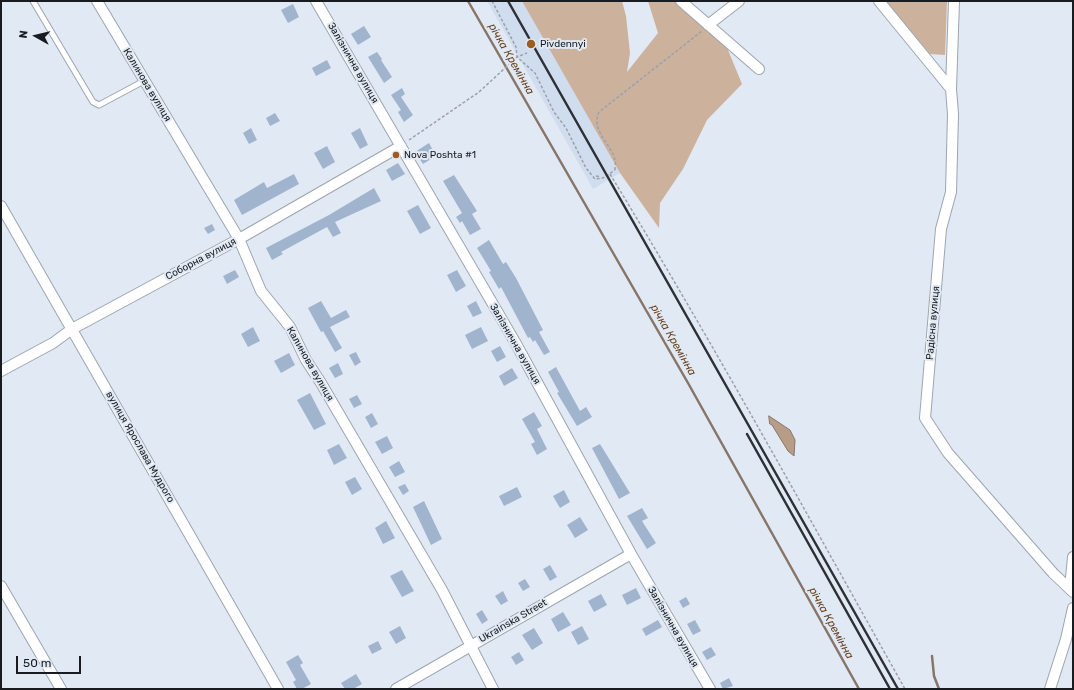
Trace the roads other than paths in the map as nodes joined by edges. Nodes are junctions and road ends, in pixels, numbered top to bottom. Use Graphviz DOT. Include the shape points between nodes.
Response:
graph roads {
  1 [pos="33,1"];
  2 [pos="97,1"];
  3 [pos="316,1"];
  4 [pos="681,1"];
  5 [pos="739,1"];
  6 [pos="879,1"];
  7 [pos="954,1"];
  8 [pos="708,25"];
  9 [pos="759,69"];
  10 [pos="144,81"];
  11 [pos="951,89"];
  12 [pos="401,146"];
  13 [pos="1,206"];
  14 [pos="239,239"];
  15 [pos="72,329"];
  16 [pos="1,372"];
  17 [pos="631,554"];
  18 [pos="1073,557"];
  19 [pos="1,586"];
  20 [pos="1073,588"];
  21 [pos="1073,592"];
  22 [pos="1073,608"];
  23 [pos="470,645"];
  24 [pos="61,689"];
  25 [pos="278,689"];
  26 [pos="396,689"];
  27 [pos="493,689"];
  28 [pos="710,689"];
  29 [pos="1050,689"];
  1 -- 10 [label="lane" via="93,102 99,105"];
  2 -- 10 [label="street, Калинова вулиця"];
  3 -- 12 [label="street, Залізнична вулиця"];
  4 -- 8 [label="street"];
  5 -- 8 [label="street"];
  6 -- 11 [label="street"];
  7 -- 11 [label="street, Радісна вулиця"];
  8 -- 9 [label="street"];
  10 -- 14 [label="street, Калинова вулиця"];
  11 -- 21 [label="street, Радісна вулиця" via="951,192 941,228 925,418 948,453 1053,573"];
  12 -- 14 [label="street, Соборна вулиця"];
  12 -- 17 [label="street, Залізнична вулиця" via="515,342"];
  13 -- 15 [label="street, вулиця Ярослава Мудрого"];
  14 -- 15 [label="street, Соборна вулиця"];
  14 -- 23 [label="street, Калинова вулиця" via="261,291 290,327 306,360 442,590"];
  15 -- 16 [label="street, Соборна вулиця" via="53,343"];
  15 -- 25 [label="street, вулиця Ярослава Мудрого"];
  17 -- 23 [label="street, Ukrainska Street"];
  17 -- 28 [label="street, Залізнична вулиця"];
  18 -- 20 [label="street" via="1070,578"];
  19 -- 24 [label="street"];
  22 -- 29 [label="street"];
  23 -- 26 [label="street, Ukrainska Street"];
  23 -- 27 [label="street, Калинова вулиця"];
}
